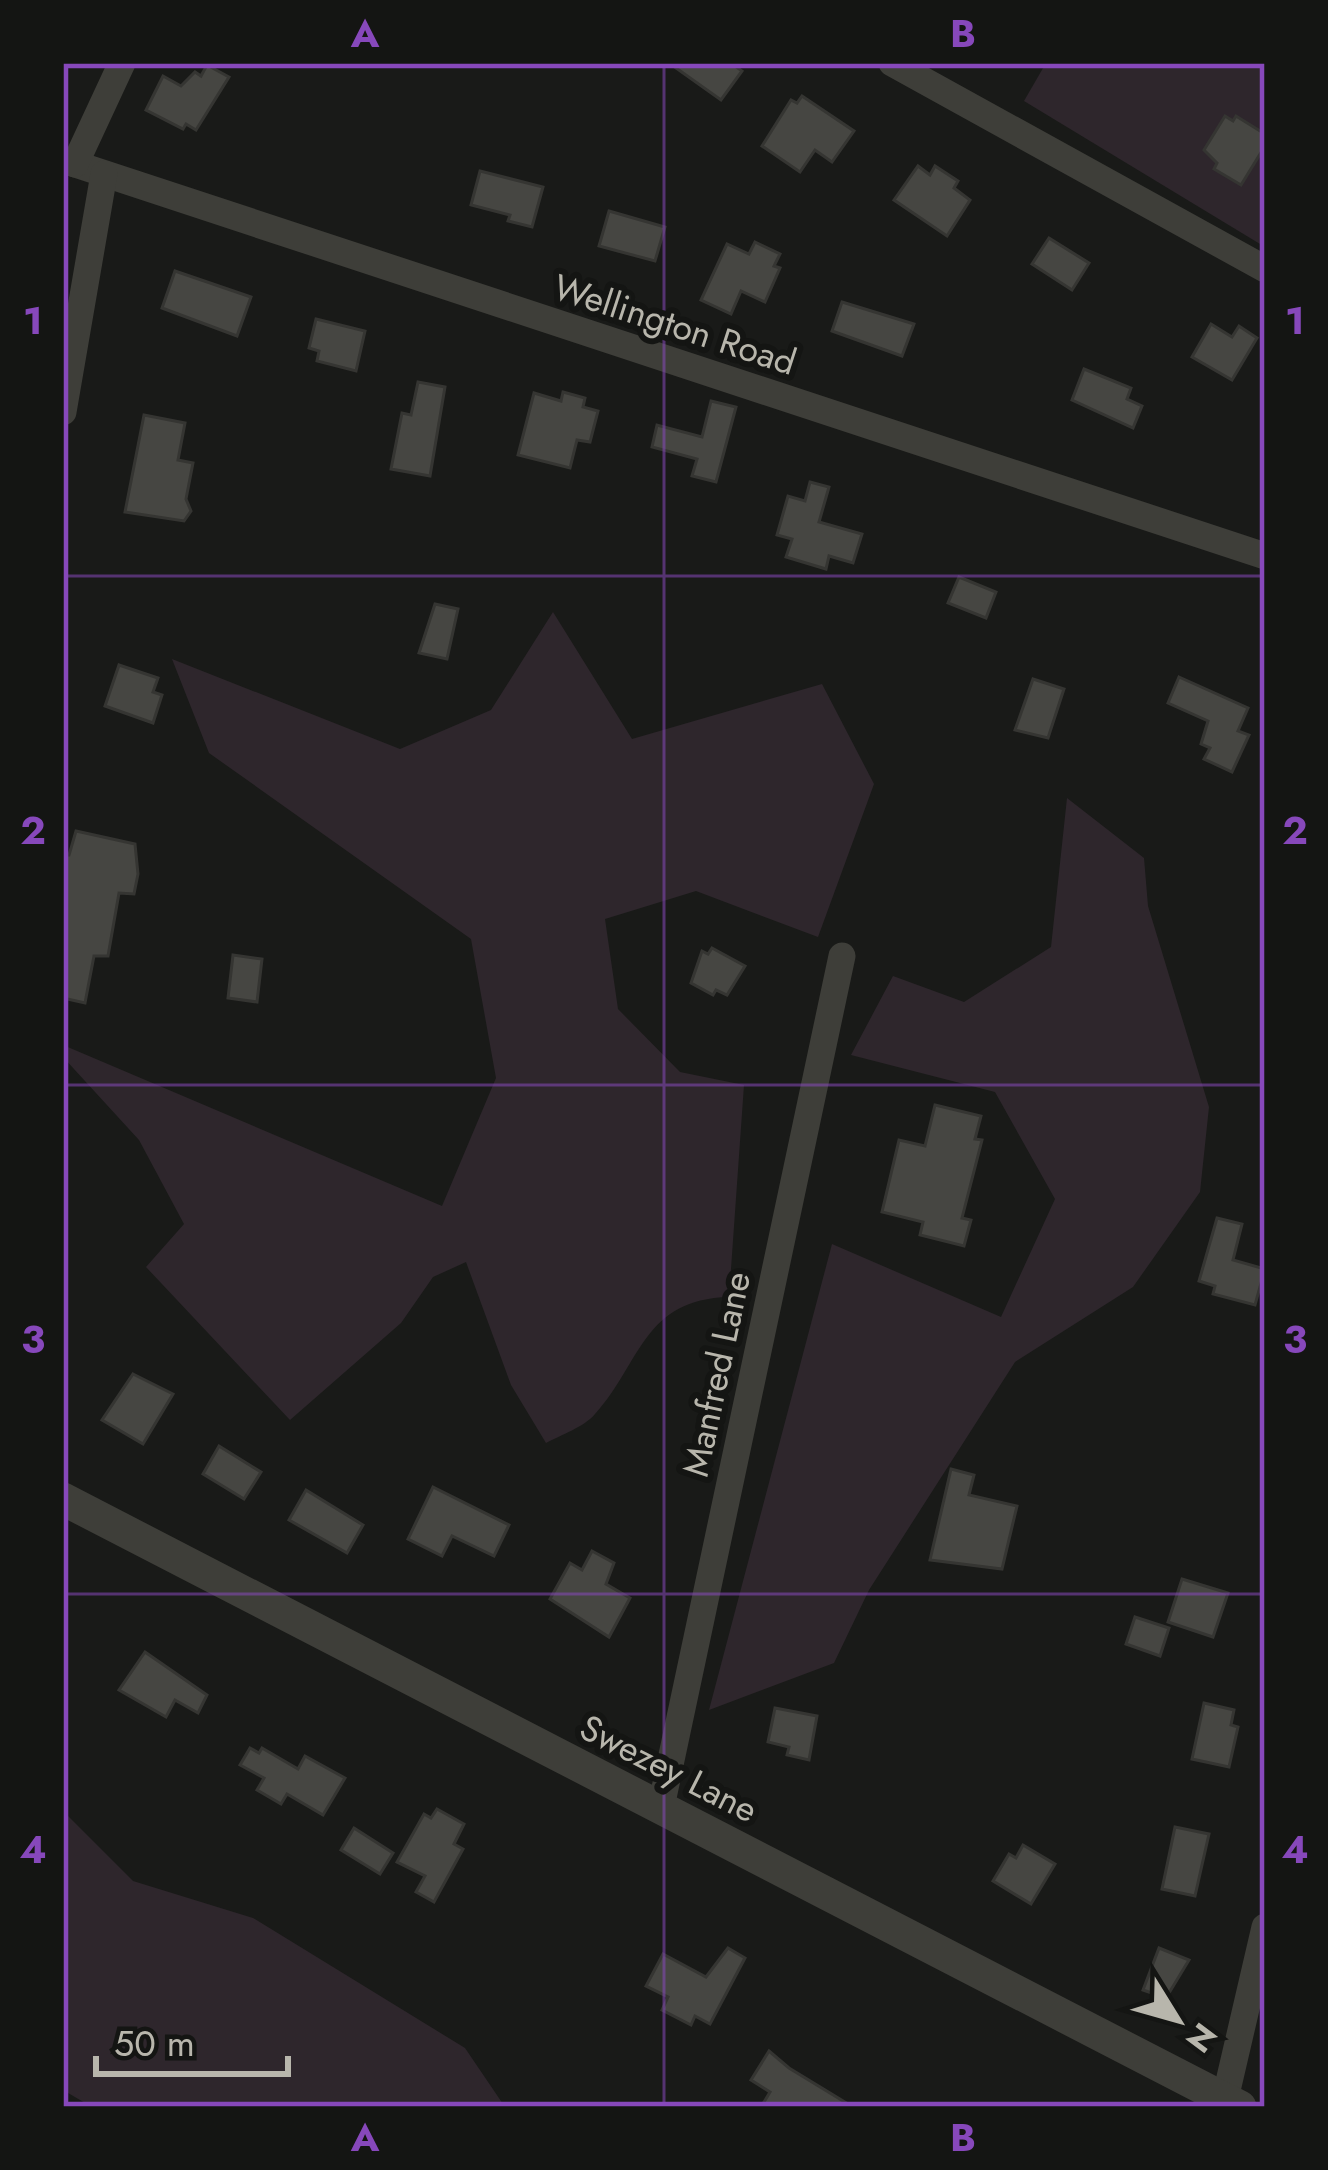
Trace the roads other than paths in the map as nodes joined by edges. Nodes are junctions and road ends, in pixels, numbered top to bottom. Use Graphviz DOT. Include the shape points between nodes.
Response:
graph roads {
  1 [pos="122,63"];
  2 [pos="892,63"];
  3 [pos="69,162"];
  4 [pos="104,174"];
  5 [pos="1265,269"];
  6 [pos="63,412"];
  7 [pos="1265,556"];
  8 [pos="842,956"];
  9 [pos="63,1499"];
  10 [pos="661,1808"];
  11 [pos="1265,1927"];
  12 [pos="1232,2103"];
  1 -- 3 [label="street"];
  2 -- 5 [label="street"];
  3 -- 4 [label="street, Wellington Road"];
  4 -- 6 [label="street"];
  4 -- 7 [label="street, Wellington Road"];
  8 -- 10 [label="street, Manfred Lane"];
  9 -- 10 [label="street, Swezey Lane"];
  10 -- 12 [label="street, Swezey Lane"];
  11 -- 12 [label="street"];
}
